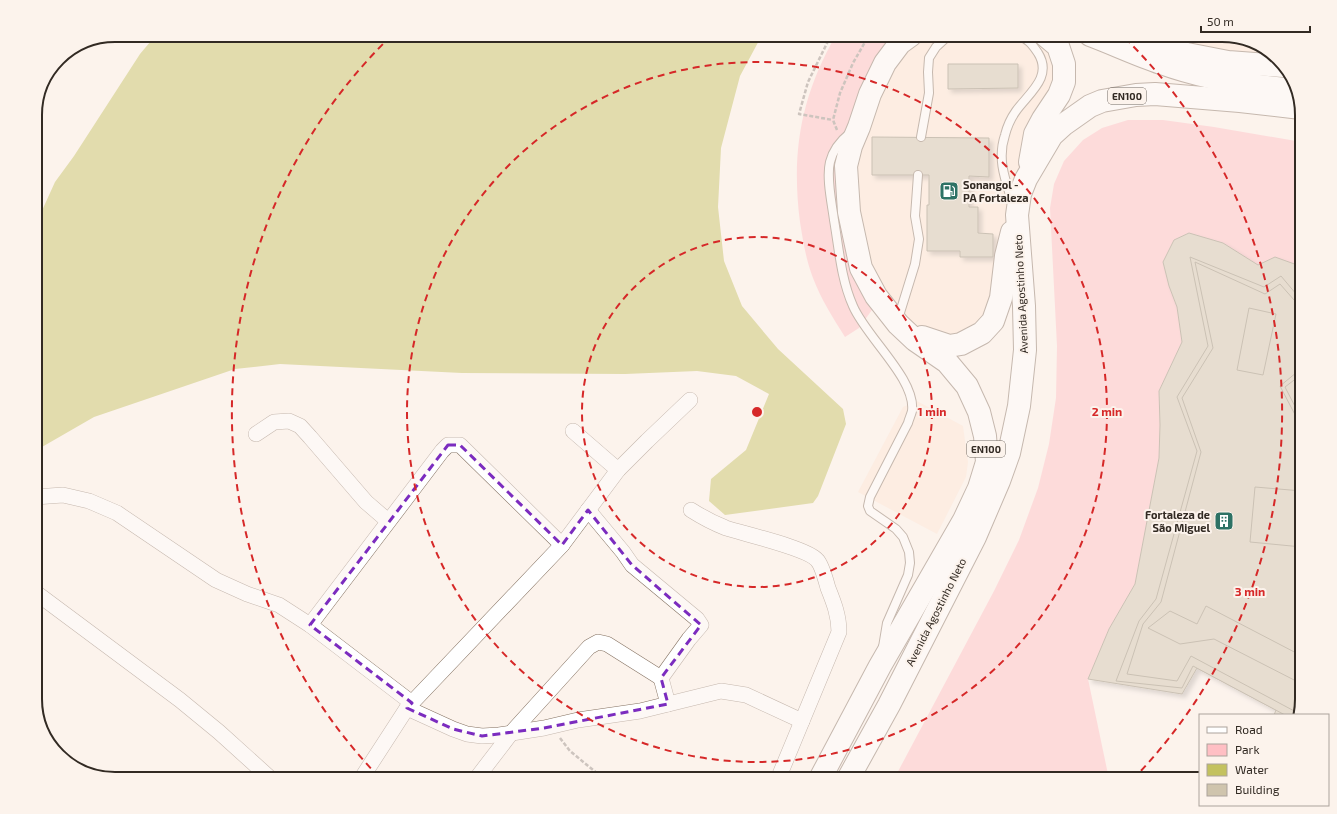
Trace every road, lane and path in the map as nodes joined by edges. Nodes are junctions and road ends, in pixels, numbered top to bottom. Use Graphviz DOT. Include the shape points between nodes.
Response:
graph roads {
  1 [pos="828,42"];
  2 [pos="865,42"];
  3 [pos="901,42"];
  4 [pos="941,42"];
  5 [pos="1030,42"];
  6 [pos="1053,42"];
  7 [pos="1108,42"];
  8 [pos="1147,42"];
  9 [pos="1276,65"];
  10 [pos="1290,89"];
  11 [pos="1295,107"];
  12 [pos="833,120"];
  13 [pos="859,127"];
  14 [pos="921,137"];
  15 [pos="841,140"];
  16 [pos="918,175"];
  17 [pos="1026,179"];
  18 [pos="1017,215"];
  19 [pos="898,324"];
  20 [pos="690,400"];
  21 [pos="573,431"];
  22 [pos="256,434"];
  23 [pos="618,470"];
  24 [pos="42,496"];
  25 [pos="588,510"];
  26 [pos="691,510"];
  27 [pos="388,521"];
  28 [pos="562,545"];
  29 [pos="42,597"];
  30 [pos="310,625"];
  31 [pos="880,666"];
  32 [pos="661,678"];
  33 [pos="668,704"];
  34 [pos="410,706"];
  35 [pos="802,721"];
  36 [pos="552,726"];
  37 [pos="512,732"];
  38 [pos="263,772"];
  39 [pos="366,772"];
  40 [pos="481,772"];
  41 [pos="596,772"];
  42 [pos="781,772"];
  43 [pos="824,772"];
  44 [pos="852,772"];
  1 -- 12 [label="path" via="808,82 799,114"];
  2 -- 12 [label="path" via="852,63 840,92"];
  3 -- 13 [label="main road, Avenida Agostinho Neto / EN100" via="885,62 870,94"];
  4 -- 14 [label="lane" via="930,58 930,93"];
  5 -- 18 [label="lane" via="1040,55 1043,69 1040,81 1016,110 1004,137 1002,168"];
  6 -- 17 [label="main road" via="1058,46 1064,64 1064,82 1035,134"];
  7 -- 10 [label="main road" via="1189,72 1255,86"];
  8 -- 9 [label="main road" via="1187,54 1228,62"];
  11 -- 17 [label="main road, Avenida Agostinho Neto / EN100" via="1155,94 1102,101 1078,114 1052,135"];
  12 -- 15 [label="path"];
  13 -- 15 [label="lane"];
  13 -- 19 [label="main road, Avenida Agostinho Neto / EN100" via="846,166 849,212 861,268 876,296"];
  15 -- 31 [label="lane" via="829,164 829,189 845,284 857,314 904,380 911,399 912,411 868,506 870,511 903,537 910,563 908,575 887,623"];
  16 -- 19 [label="lane" via="915,216 919,240"];
  17 -- 18 [label="main road, Avenida Agostinho Neto / EN100" via="1020,194"];
  18 -- 19 [label="main road" via="1006,256 1001,298 993,320 982,333 961,344 949,346 926,339"];
  18 -- 44 [label="main road, Avenida Agostinho Neto / EN100" via="1025,350 1019,406 1009,452 975,536"];
  19 -- 31 [label="main road, Avenida Agostinho Neto / EN100" via="915,340 947,362 968,386 979,412 985,436 987,462 979,488 964,520"];
  20 -- 23 [label="street"];
  21 -- 23 [label="street"];
  22 -- 27 [label="street" via="274,422 289,421 300,426 366,502"];
  23 -- 25 [label="street"];
  24 -- 30 [label="street" via="63,495 89,501 116,513 216,580 279,605"];
  25 -- 28 [label="street"];
  25 -- 32 [label="street" via="632,565 701,625"];
  26 -- 35 [label="street" via="713,522 793,548 818,560 839,619 839,632"];
  27 -- 28 [label="street" via="442,451 448,445 455,444 460,445"];
  27 -- 30 [label="street"];
  28 -- 34 [label="street"];
  29 -- 38 [label="street" via="220,732"];
  30 -- 34 [label="street"];
  31 -- 43 [label="main road, Avenida Agostinho Neto / EN100"];
  32 -- 33 [label="street"];
  32 -- 37 [label="street" via="608,644 598,642 589,647"];
  33 -- 35 [label="street" via="722,691 746,695"];
  33 -- 36 [label="street"];
  34 -- 37 [label="street" via="467,734 482,736"];
  34 -- 39 [label="street"];
  35 -- 42 [label="street"];
  36 -- 37 [label="street"];
  36 -- 41 [label="path" via="570,751"];
  37 -- 40 [label="street"];
}
